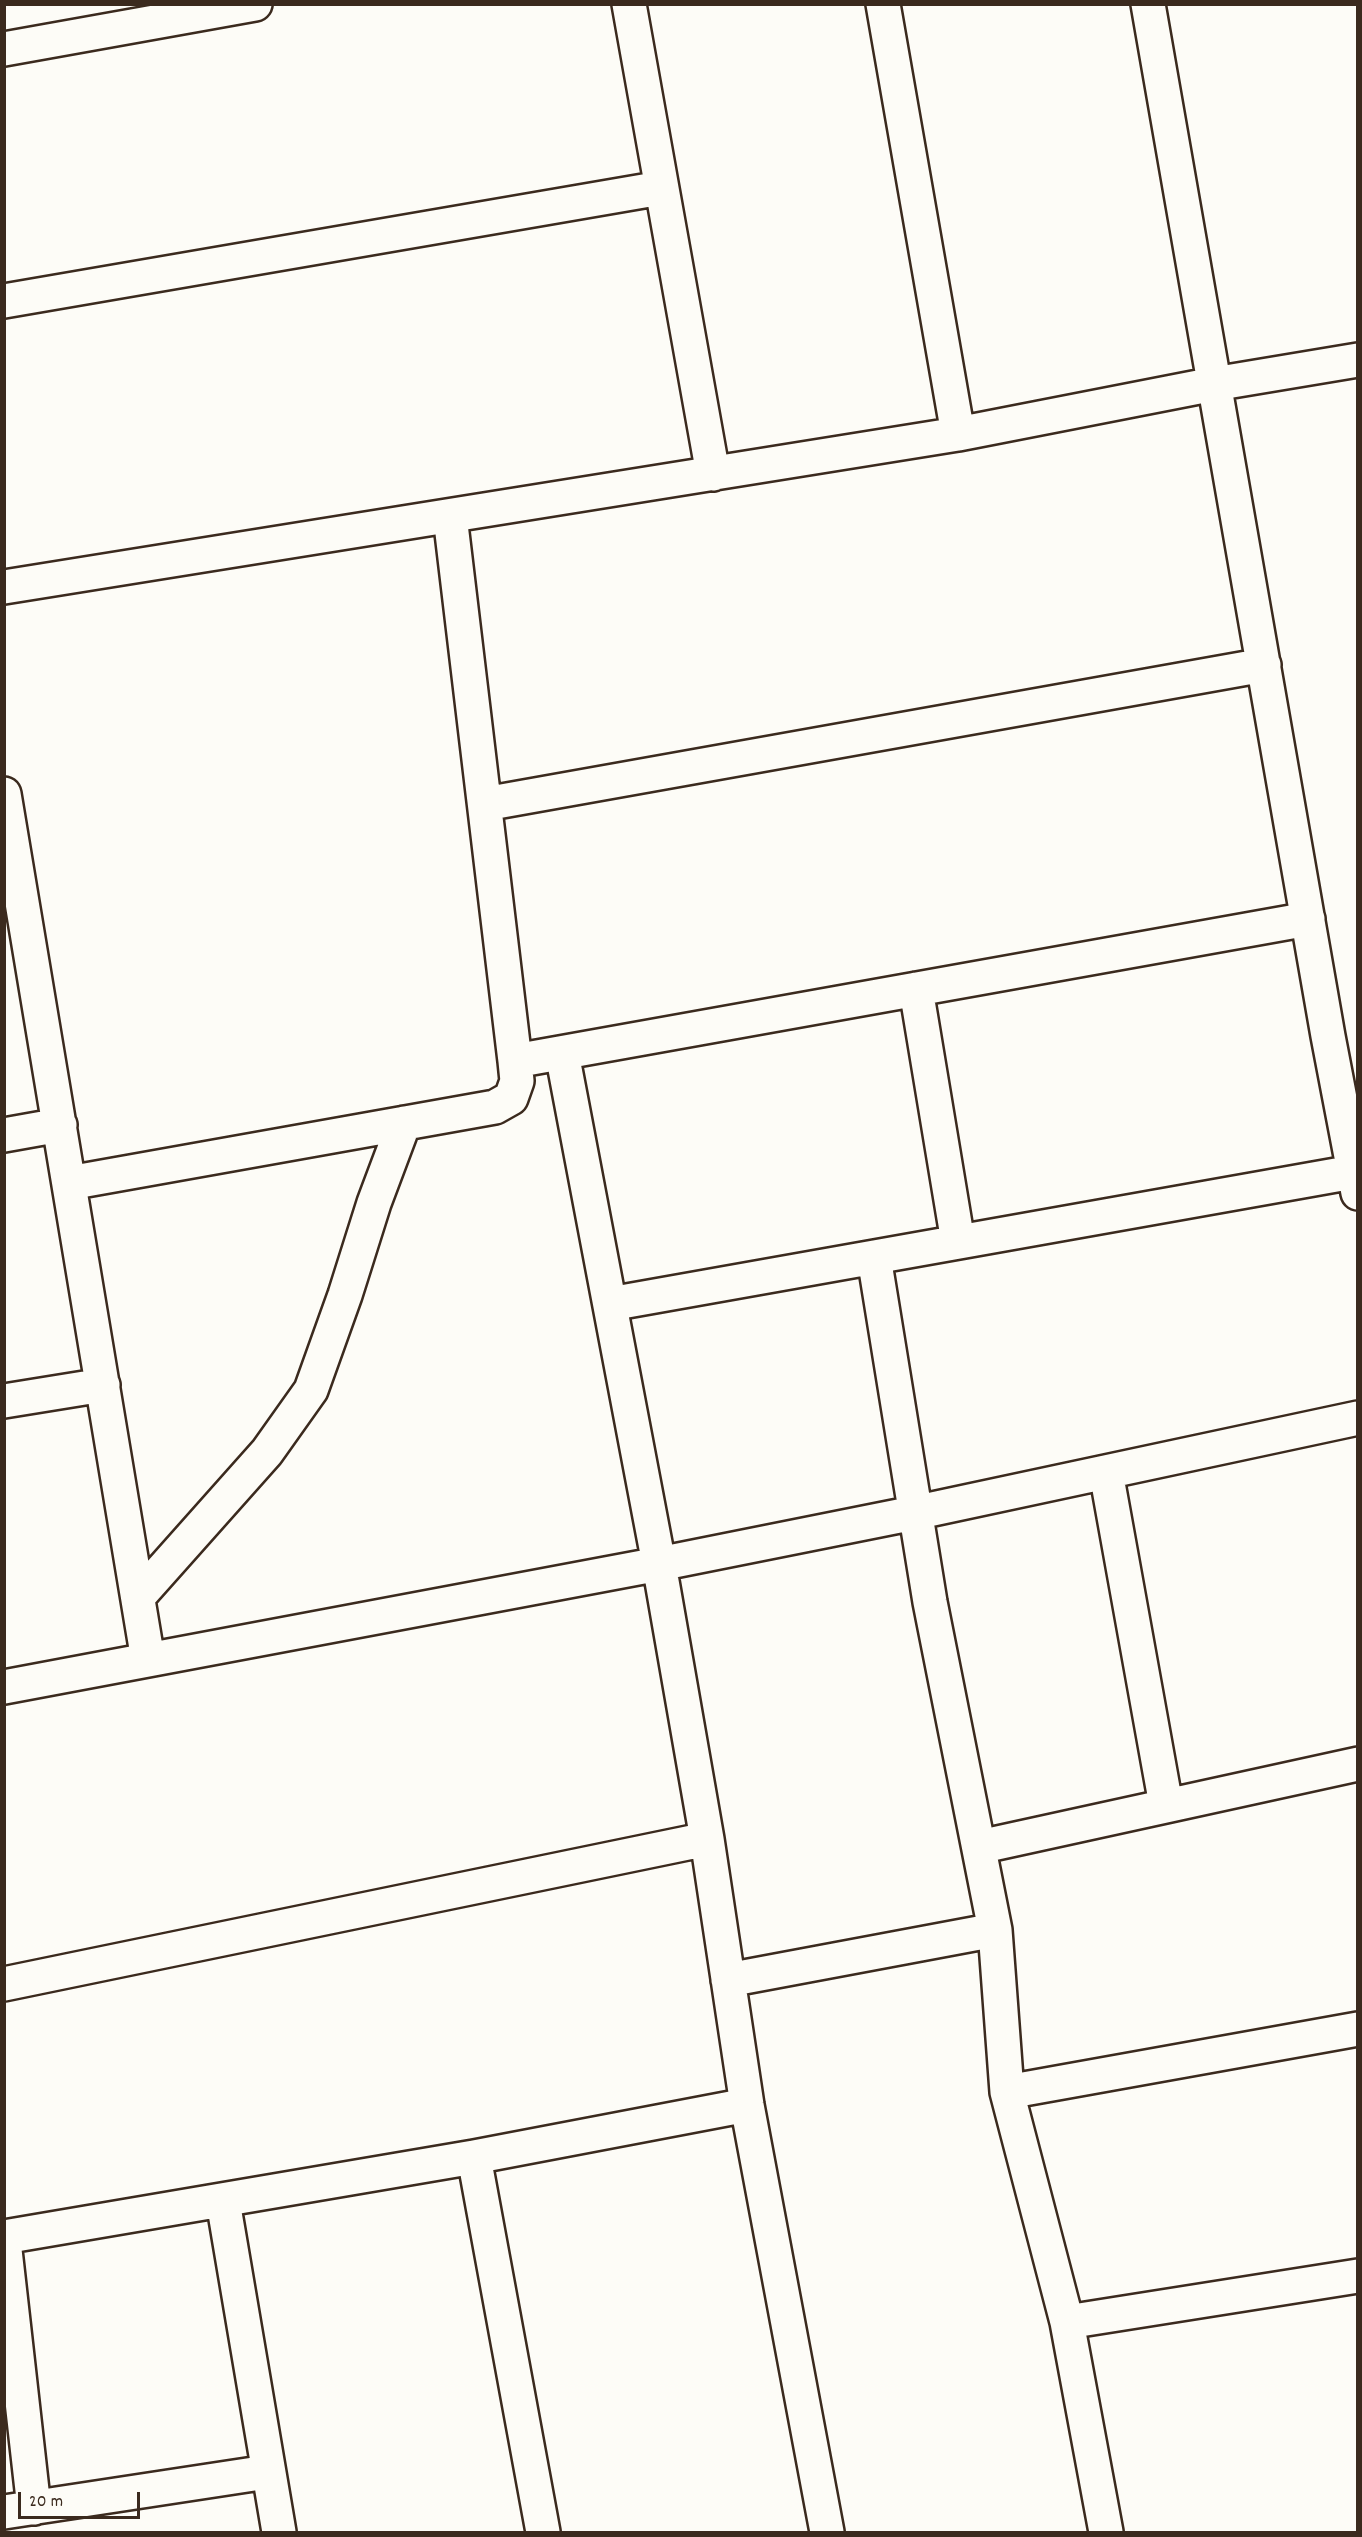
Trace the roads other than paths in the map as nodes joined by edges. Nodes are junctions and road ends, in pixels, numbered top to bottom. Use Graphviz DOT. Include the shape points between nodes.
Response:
graph roads {
  1 [pos="255,4"];
  2 [pos="629,4"];
  3 [pos="884,4"];
  4 [pos="1148,4"];
  5 [pos="4,49"];
  6 [pos="661,188"];
  7 [pos="4,301"];
  8 [pos="1358,360"];
  9 [pos="1214,384"];
  10 [pos="958,434"];
  11 [pos="713,474"];
  12 [pos="450,516"];
  13 [pos="4,587"];
  14 [pos="1264,665"];
  15 [pos="4,794"];
  16 [pos="485,804"];
  17 [pos="12,882"];
  18 [pos="1308,919"];
  19 [pos="916,989"];
  20 [pos="562,1053"];
  21 [pos="515,1061"];
  22 [pos="404,1123"];
  23 [pos="60,1125"];
  24 [pos="4,1135"];
  25 [pos="1355,1182"];
  26 [pos="69,1183"];
  27 [pos="958,1242"];
  28 [pos="874,1257"];
  29 [pos="610,1304"];
  30 [pos="103,1385"];
  31 [pos="4,1401"];
  32 [pos="1358,1418"];
  33 [pos="1106,1472"];
  34 [pos="914,1513"];
  35 [pos="659,1564"];
  36 [pos="138,1597"];
  37 [pos="148,1660"];
  38 [pos="4,1687"];
  39 [pos="1358,1764"];
  40 [pos="1166,1805"];
  41 [pos="706,1839"];
  42 [pos="979,1847"];
  43 [pos="995,1930"];
  44 [pos="728,1980"];
  45 [pos="4,1983"];
  46 [pos="1358,2029"];
  47 [pos="1007,2091"];
  48 [pos="747,2105"];
  49 [pos="474,2157"];
  50 [pos="223,2200"];
  51 [pos="4,2239"];
  52 [pos="1358,2276"];
  53 [pos="1067,2322"];
  54 [pos="267,2472"];
  55 [pos="19,2510"];
  56 [pos="279,2532"];
  57 [pos="543,2532"];
  58 [pos="827,2532"];
  59 [pos="1106,2532"];
  1 -- 5 [label="street"];
  2 -- 6 [label="street"];
  3 -- 10 [label="street"];
  4 -- 9 [label="street"];
  6 -- 7 [label="street"];
  6 -- 11 [label="street"];
  8 -- 9 [label="street"];
  9 -- 10 [label="street"];
  9 -- 14 [label="street"];
  10 -- 11 [label="street"];
  11 -- 12 [label="street"];
  12 -- 13 [label="street"];
  12 -- 16 [label="street"];
  14 -- 16 [label="street"];
  14 -- 18 [label="street"];
  15 -- 17 [label="street"];
  16 -- 21 [label="street"];
  17 -- 23 [label="street"];
  18 -- 19 [label="street"];
  18 -- 25 [label="street"];
  19 -- 20 [label="street"];
  19 -- 27 [label="street"];
  20 -- 21 [label="street"];
  20 -- 29 [label="street"];
  21 -- 22 [label="street" via="517,1081 512,1098 495,1107"];
  22 -- 26 [label="street"];
  22 -- 36 [label="street" via="311,1390 267,1452"];
  23 -- 24 [label="street"];
  23 -- 26 [label="street"];
  25 -- 27 [label="street"];
  26 -- 30 [label="street"];
  27 -- 28 [label="street"];
  28 -- 29 [label="street"];
  28 -- 34 [label="street"];
  29 -- 35 [label="street"];
  30 -- 31 [label="street"];
  30 -- 36 [label="street"];
  32 -- 33 [label="street"];
  33 -- 34 [label="street"];
  33 -- 40 [label="street"];
  34 -- 35 [label="street"];
  34 -- 42 [label="street"];
  35 -- 37 [label="street"];
  35 -- 41 [label="street"];
  36 -- 37 [label="street"];
  37 -- 38 [label="street"];
  39 -- 40 [label="street"];
  40 -- 42 [label="street"];
  41 -- 44 [label="street"];
  41 -- 45 [label="street"];
  42 -- 43 [label="street"];
  43 -- 44 [label="street"];
  43 -- 47 [label="street"];
  44 -- 48 [label="street"];
  46 -- 47 [label="street"];
  47 -- 53 [label="street"];
  48 -- 49 [label="street"];
  48 -- 58 [label="street"];
  49 -- 50 [label="street"];
  49 -- 57 [label="street"];
  50 -- 51 [label="street"];
  50 -- 54 [label="street"];
  51 -- 55 [label="street"];
  52 -- 53 [label="street"];
  53 -- 59 [label="street"];
  54 -- 55 [label="street"];
  54 -- 56 [label="street"];
}
